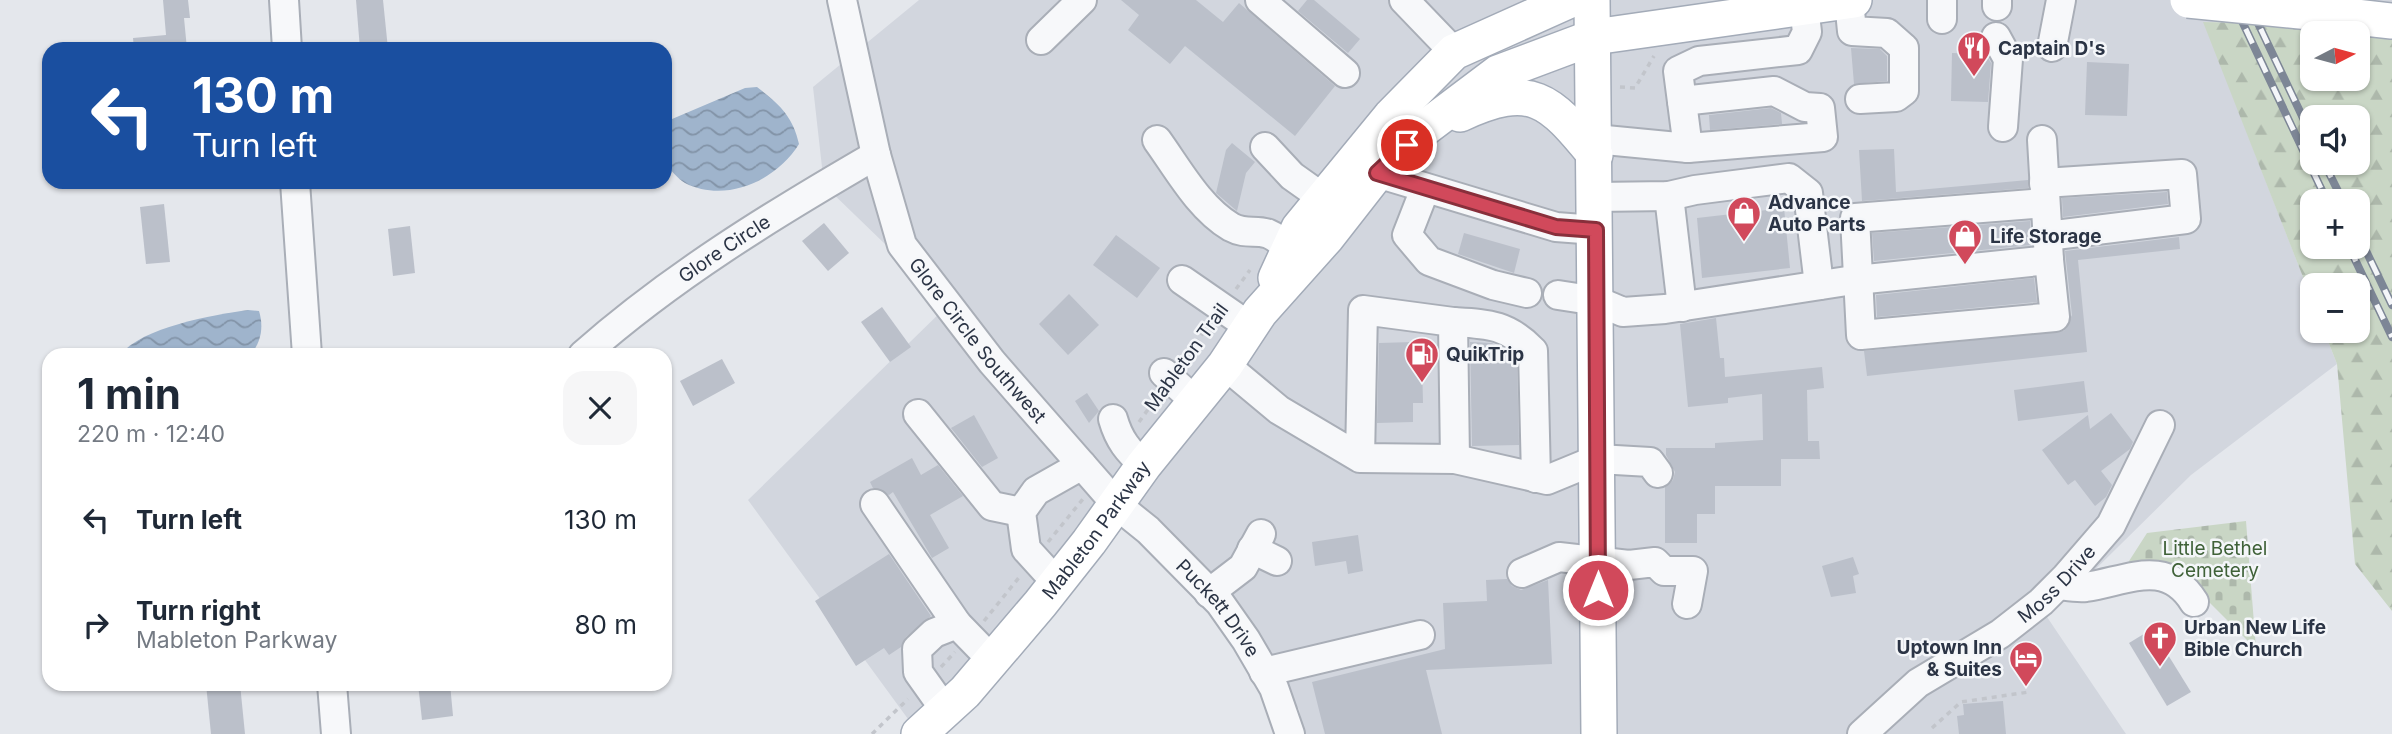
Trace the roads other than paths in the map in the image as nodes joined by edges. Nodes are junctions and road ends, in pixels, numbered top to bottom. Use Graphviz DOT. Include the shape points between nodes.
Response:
graph roads {
  1 [pos="284,0"];
  2 [pos="842,0"];
  3 [pos="1082,0"];
  4 [pos="1259,0"];
  5 [pos="1404,0"];
  6 [pos="1570,0"];
  7 [pos="1592,0"];
  8 [pos="1851,0"];
  9 [pos="2061,0"];
  10 [pos="2188,0"];
  11 [pos="1804,7"];
  12 [pos="2392,21"];
  13 [pos="1594,37"];
  14 [pos="1996,37"];
  15 [pos="1041,40"];
  16 [pos="287,42"];
  17 [pos="2052,47"];
  18 [pos="1454,52"];
  19 [pos="1345,73"];
  20 [pos="1860,99"];
  21 [pos="1682,101"];
  22 [pos="2003,127"];
  23 [pos="1422,131"];
  24 [pos="1157,140"];
  25 [pos="2042,140"];
  26 [pos="1595,147"];
  27 [pos="1265,148"];
  28 [pos="1688,148"];
  29 [pos="876,155"];
  30 [pos="1377,173"];
  31 [pos="295,189"];
  32 [pos="1425,189"];
  33 [pos="2044,193"];
  34 [pos="1669,196"];
  35 [pos="1323,198"];
  36 [pos="1596,213"];
  37 [pos="1282,243"];
  38 [pos="2048,248"];
  39 [pos="1182,280"];
  40 [pos="1857,280"];
  41 [pos="1819,285"];
  42 [pos="1527,293"];
  43 [pos="1558,295"];
  44 [pos="1597,301"];
  45 [pos="1682,307"];
  46 [pos="1244,316"];
  47 [pos="1453,322"];
  48 [pos="307,348"];
  49 [pos="591,348"];
  50 [pos="1225,365"];
  51 [pos="918,414"];
  52 [pos="2160,425"];
  53 [pos="1360,458"];
  54 [pos="1455,459"];
  55 [pos="1598,459"];
  56 [pos="1658,473"];
  57 [pos="1536,478"];
  58 [pos="1098,484"];
  59 [pos="875,503"];
  60 [pos="1021,512"];
  61 [pos="1264,548"];
  62 [pos="1598,562"];
  63 [pos="1046,571"];
  64 [pos="1522,573"];
  65 [pos="2059,585"];
  66 [pos="1209,593"];
  67 [pos="2194,602"];
  68 [pos="1687,604"];
  69 [pos="1420,635"];
  70 [pos="973,641"];
  71 [pos="1264,672"];
  72 [pos="333,691"];
  73 [pos="935,696"];
  74 [pos="336,734"];
  75 [pos="919,734"];
  76 [pos="1290,734"];
  77 [pos="1598,734"];
  78 [pos="1862,734"];
  1 -- 16 [label="street"];
  2 -- 29 [label="street, Glore Circle Southwest"];
  3 -- 15 [label="street"];
  4 -- 19 [label="street"];
  5 -- 18 [label="street"];
  6 -- 18 [label="main road, Mableton Parkway"];
  7 -- 13 [label="main road"];
  8 -- 11 [label="main road, Mableton Parkway"];
  8 -- 20 [label="street" via="1852,31 1887,33 1904,48 1903,91 1896,97"];
  9 -- 17 [label="street"];
  10 -- 12 [label="main road, bridge"];
  11 -- 13 [label="main road, Mableton Parkway"];
  11 -- 21 [label="street" via="1807,32 1798,50 1699,61 1678,71"];
  13 -- 23 [label="main road, Mableton Parkway" via="1498,73"];
  13 -- 26 [label="main road"];
  14 -- 22 [label="street" via="2008,59"];
  18 -- 35 [label="main road, Mableton Parkway" via="1391,116"];
  21 -- 28 [label="street"];
  21 -- 28 [label="street" via="1774,91 1805,107 1821,108 1823,137"];
  23 -- 26 [label="main road" via="1489,100 1534,97 1552,106"];
  23 -- 30 [label="main road, Mableton Parkway"];
  24 -- 37 [label="street" via="1204,204 1233,228 1259,230"];
  25 -- 33 [label="street"];
  26 -- 28 [label="street"];
  26 -- 36 [label="main road"];
  27 -- 35 [label="street" via="1292,176"];
  29 -- 49 [label="street, Glore Circle" via="704,262"];
  29 -- 58 [label="street, Glore Circle Southwest" via="902,245 992,362"];
  30 -- 32 [label="street"];
  30 -- 46 [label="main road, Mableton Parkway" via="1327,237"];
  31 -- 48 [label="street"];
  32 -- 36 [label="street" via="1556,227"];
  32 -- 42 [label="street" via="1407,235 1429,261"];
  33 -- 38 [label="street"];
  33 -- 38 [label="street" via="2182,174 2186,219"];
  33 -- 40 [label="street" via="1855,218"];
  34 -- 36 [label="street"];
  34 -- 41 [label="street" via="1789,178 1808,194"];
  34 -- 45 [label="street"];
  35 -- 37 [label="main road, Mableton Parkway"];
  36 -- 44 [label="main road"];
  37 -- 46 [label="main road, Mableton Parkway"];
  38 -- 40 [label="street"];
  38 -- 40 [label="street" via="2055,317 1861,335"];
  39 -- 46 [label="street"];
  40 -- 41 [label="street"];
  41 -- 45 [label="street"];
  43 -- 44 [label="street"];
  44 -- 45 [label="street" via="1623,312"];
  44 -- 55 [label="main road"];
  46 -- 50 [label="main road, Mableton Parkway"];
  47 -- 53 [label="street" via="1363,310"];
  47 -- 54 [label="street"];
  47 -- 57 [label="street" via="1495,324 1520,337 1533,351"];
  50 -- 53 [label="street" via="1279,410"];
  50 -- 58 [label="main road, Mableton Parkway" via="1176,384"];
  51 -- 60 [label="street" via="992,506"];
  52 -- 65 [label="street, Moss Drive" via="2110,525"];
  53 -- 54 [label="street"];
  54 -- 57 [label="street"];
  55 -- 56 [label="street" via="1650,462"];
  55 -- 57 [label="street" via="1547,480"];
  55 -- 62 [label="main road"];
  58 -- 60 [label="street" via="1036,491"];
  58 -- 63 [label="main road, Mableton Parkway"];
  58 -- 66 [label="street, Puckett Drive"];
  59 -- 70 [label="street"];
  60 -- 63 [label="street" via="1026,549"];
  61 -- 66 [label="street"];
  62 -- 64 [label="street" via="1559,557"];
  62 -- 68 [label="street" via="1656,562 1664,571 1693,571"];
  62 -- 77 [label="main road"];
  63 -- 70 [label="main road, Mableton Parkway"];
  65 -- 67 [label="street" via="2083,588 2152,574 2172,579 2187,589"];
  65 -- 78 [label="street, Moss Drive" via="2000,634 1918,683"];
  66 -- 71 [label="street, Puckett Drive" via="1246,640"];
  69 -- 71 [label="street"];
  70 -- 73 [label="main road, Mableton Parkway"];
  70 -- 73 [label="street" via="934,633 918,649 918,672"];
  71 -- 76 [label="street, Puckett Drive"];
  72 -- 74 [label="street"];
  73 -- 75 [label="main road, Mableton Parkway"];
}
